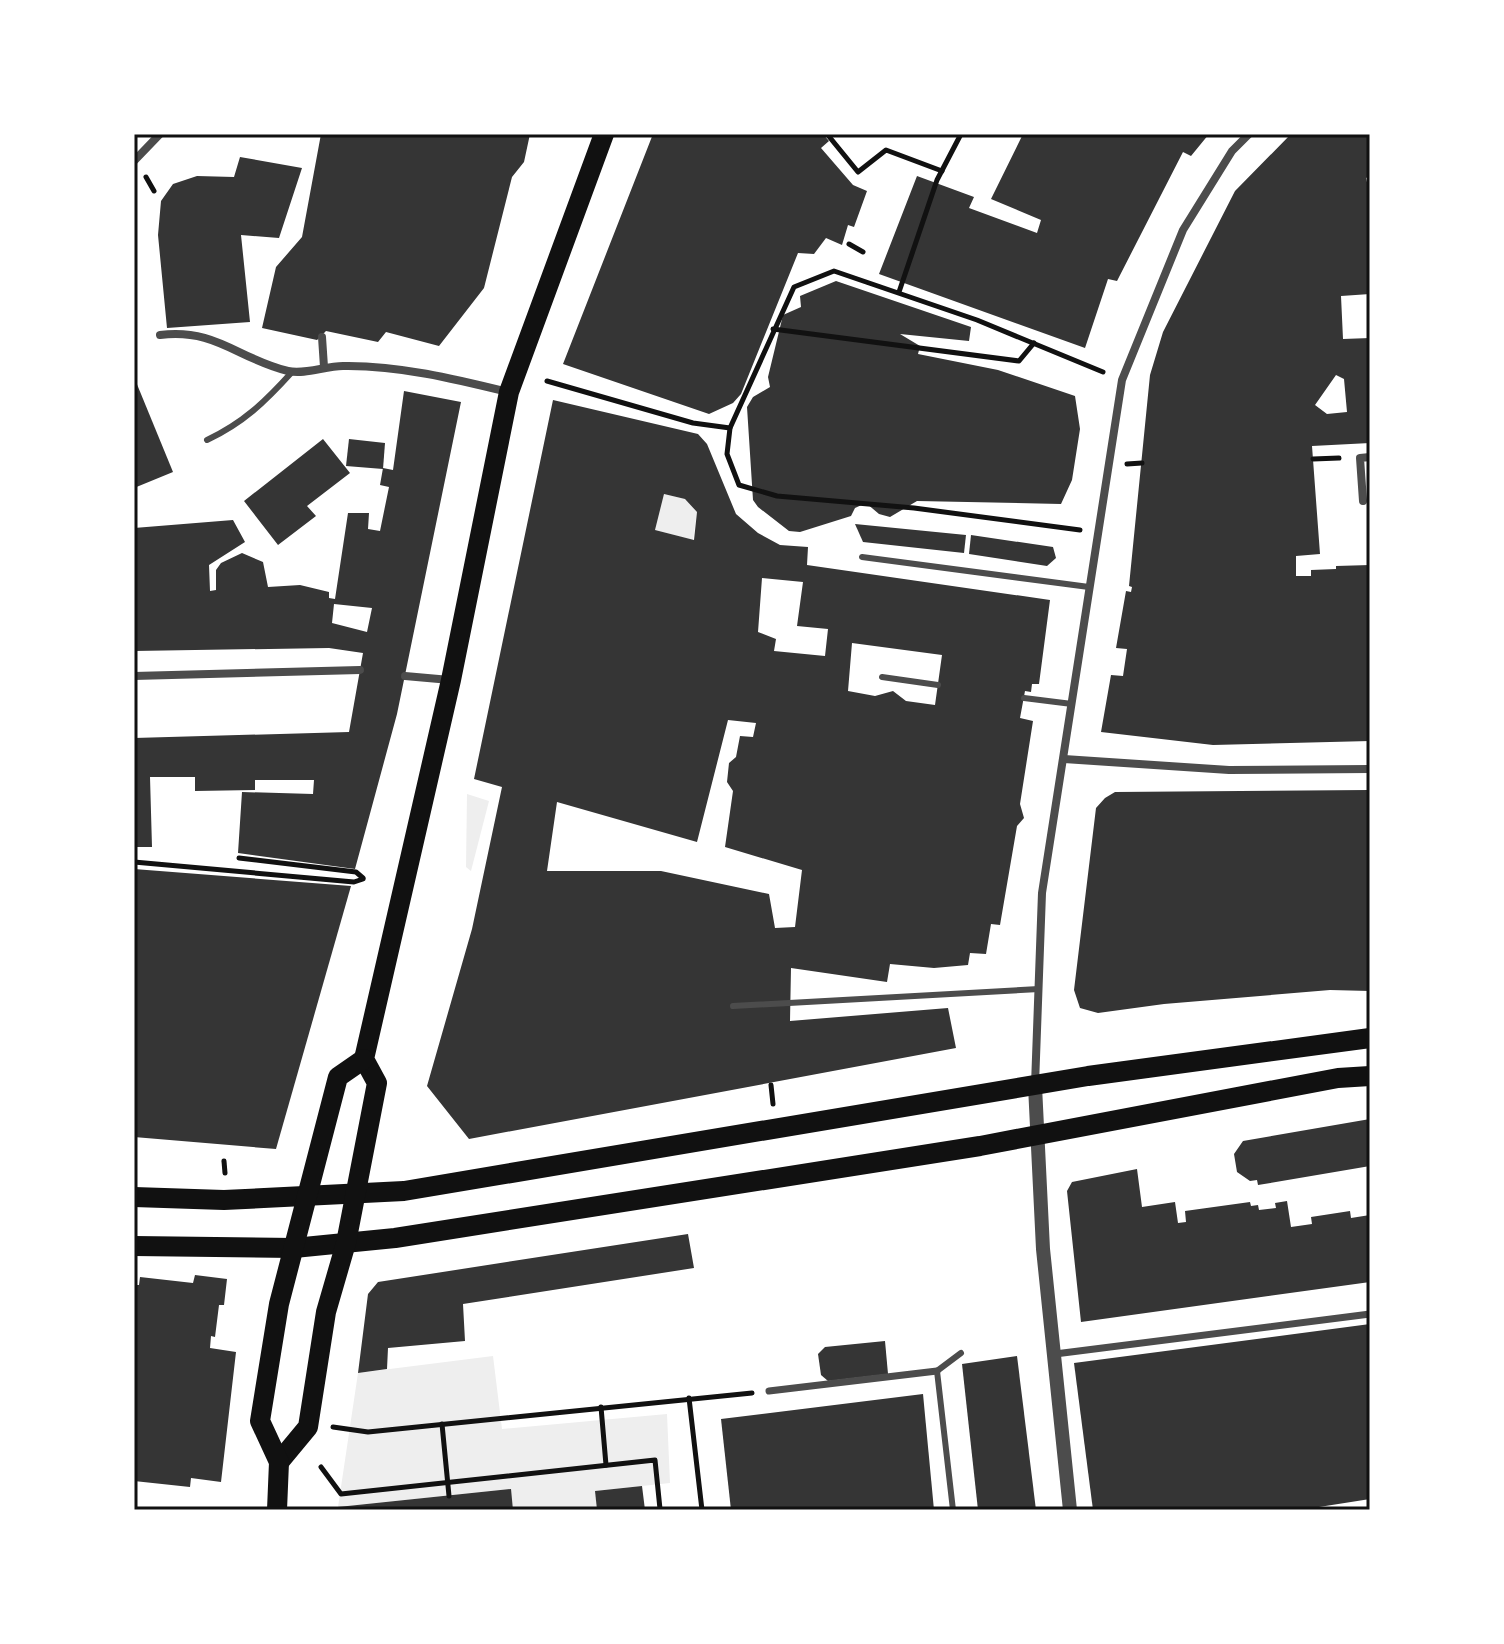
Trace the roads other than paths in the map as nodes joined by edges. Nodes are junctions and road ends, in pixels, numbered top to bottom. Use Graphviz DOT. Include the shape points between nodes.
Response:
graph roads {
  1 [pos="160,134"];
  2 [pos="604,134"];
  3 [pos="1249,134"];
  4 [pos="134,161"];
  5 [pos="160,335"];
  6 [pos="322,337"];
  7 [pos="324,367"];
  8 [pos="292,372"];
  9 [pos="509,392"];
  10 [pos="207,440"];
  11 [pos="1365,457"];
  12 [pos="1363,501"];
  13 [pos="862,557"];
  14 [pos="1089,587"];
  15 [pos="360,670"];
  16 [pos="134,676"];
  17 [pos="405,676"];
  18 [pos="882,677"];
  19 [pos="451,680"];
  20 [pos="938,685"];
  21 [pos="1024,698"];
  22 [pos="1072,704"];
  23 [pos="1064,759"];
  24 [pos="1370,769"];
  25 [pos="1039,989"];
  26 [pos="733,1006"];
  27 [pos="1370,1038"];
  28 [pos="364,1059"];
  29 [pos="1370,1076"];
  30 [pos="1035,1086"];
  31 [pos="1038,1134"];
  32 [pos="355,1194"];
  33 [pos="306,1196"];
  34 [pos="134,1197"];
  35 [pos="346,1243"];
  36 [pos="134,1246"];
  37 [pos="294,1248"];
  38 [pos="1370,1314"];
  39 [pos="961,1353"];
  40 [pos="1053,1355"];
  41 [pos="937,1371"];
  42 [pos="769,1391"];
  43 [pos="279,1462"];
  44 [pos="277,1510"];
  45 [pos="953,1510"];
  46 [pos="1070,1510"];
  1 -- 4 [label="street"];
  2 -- 9 [label="main road"];
  3 -- 14 [label="street" via="1183,230 1122,380"];
  5 -- 8 [label="street" via="206,335"];
  6 -- 7 [label="street"];
  7 -- 8 [label="street"];
  7 -- 9 [label="street" via="368,367"];
  8 -- 10 [label="lane" via="262,406"];
  9 -- 19 [label="main road"];
  11 -- 12 [label="street"];
  13 -- 14 [label="lane"];
  14 -- 22 [label="street"];
  15 -- 16 [label="street"];
  17 -- 19 [label="street"];
  18 -- 20 [label="lane"];
  19 -- 28 [label="main road"];
  21 -- 22 [label="lane"];
  22 -- 23 [label="street"];
  23 -- 24 [label="street" via="1229,770"];
  23 -- 25 [label="street" via="1042,893"];
  25 -- 26 [label="lane"];
  25 -- 30 [label="street"];
  27 -- 30 [label="main road"];
  28 -- 32 [label="main road" via="377,1083"];
  28 -- 33 [label="main road" via="338,1077"];
  29 -- 31 [label="main road"];
  30 -- 31 [label="street"];
  30 -- 32 [label="main road" via="404,1191"];
  31 -- 35 [label="main road"];
  31 -- 40 [label="street"];
  32 -- 33 [label="main road"];
  32 -- 35 [label="main road"];
  33 -- 34 [label="main road" via="195,1201"];
  33 -- 37 [label="main road"];
  35 -- 37 [label="main road"];
  35 -- 43 [label="main road" via="326,1312 308,1427"];
  36 -- 37 [label="main road"];
  37 -- 43 [label="main road" via="260,1421"];
  38 -- 40 [label="street"];
  39 -- 41 [label="lane"];
  40 -- 46 [label="street"];
  41 -- 42 [label="street"];
  41 -- 45 [label="lane"];
  43 -- 44 [label="main road"];
}
